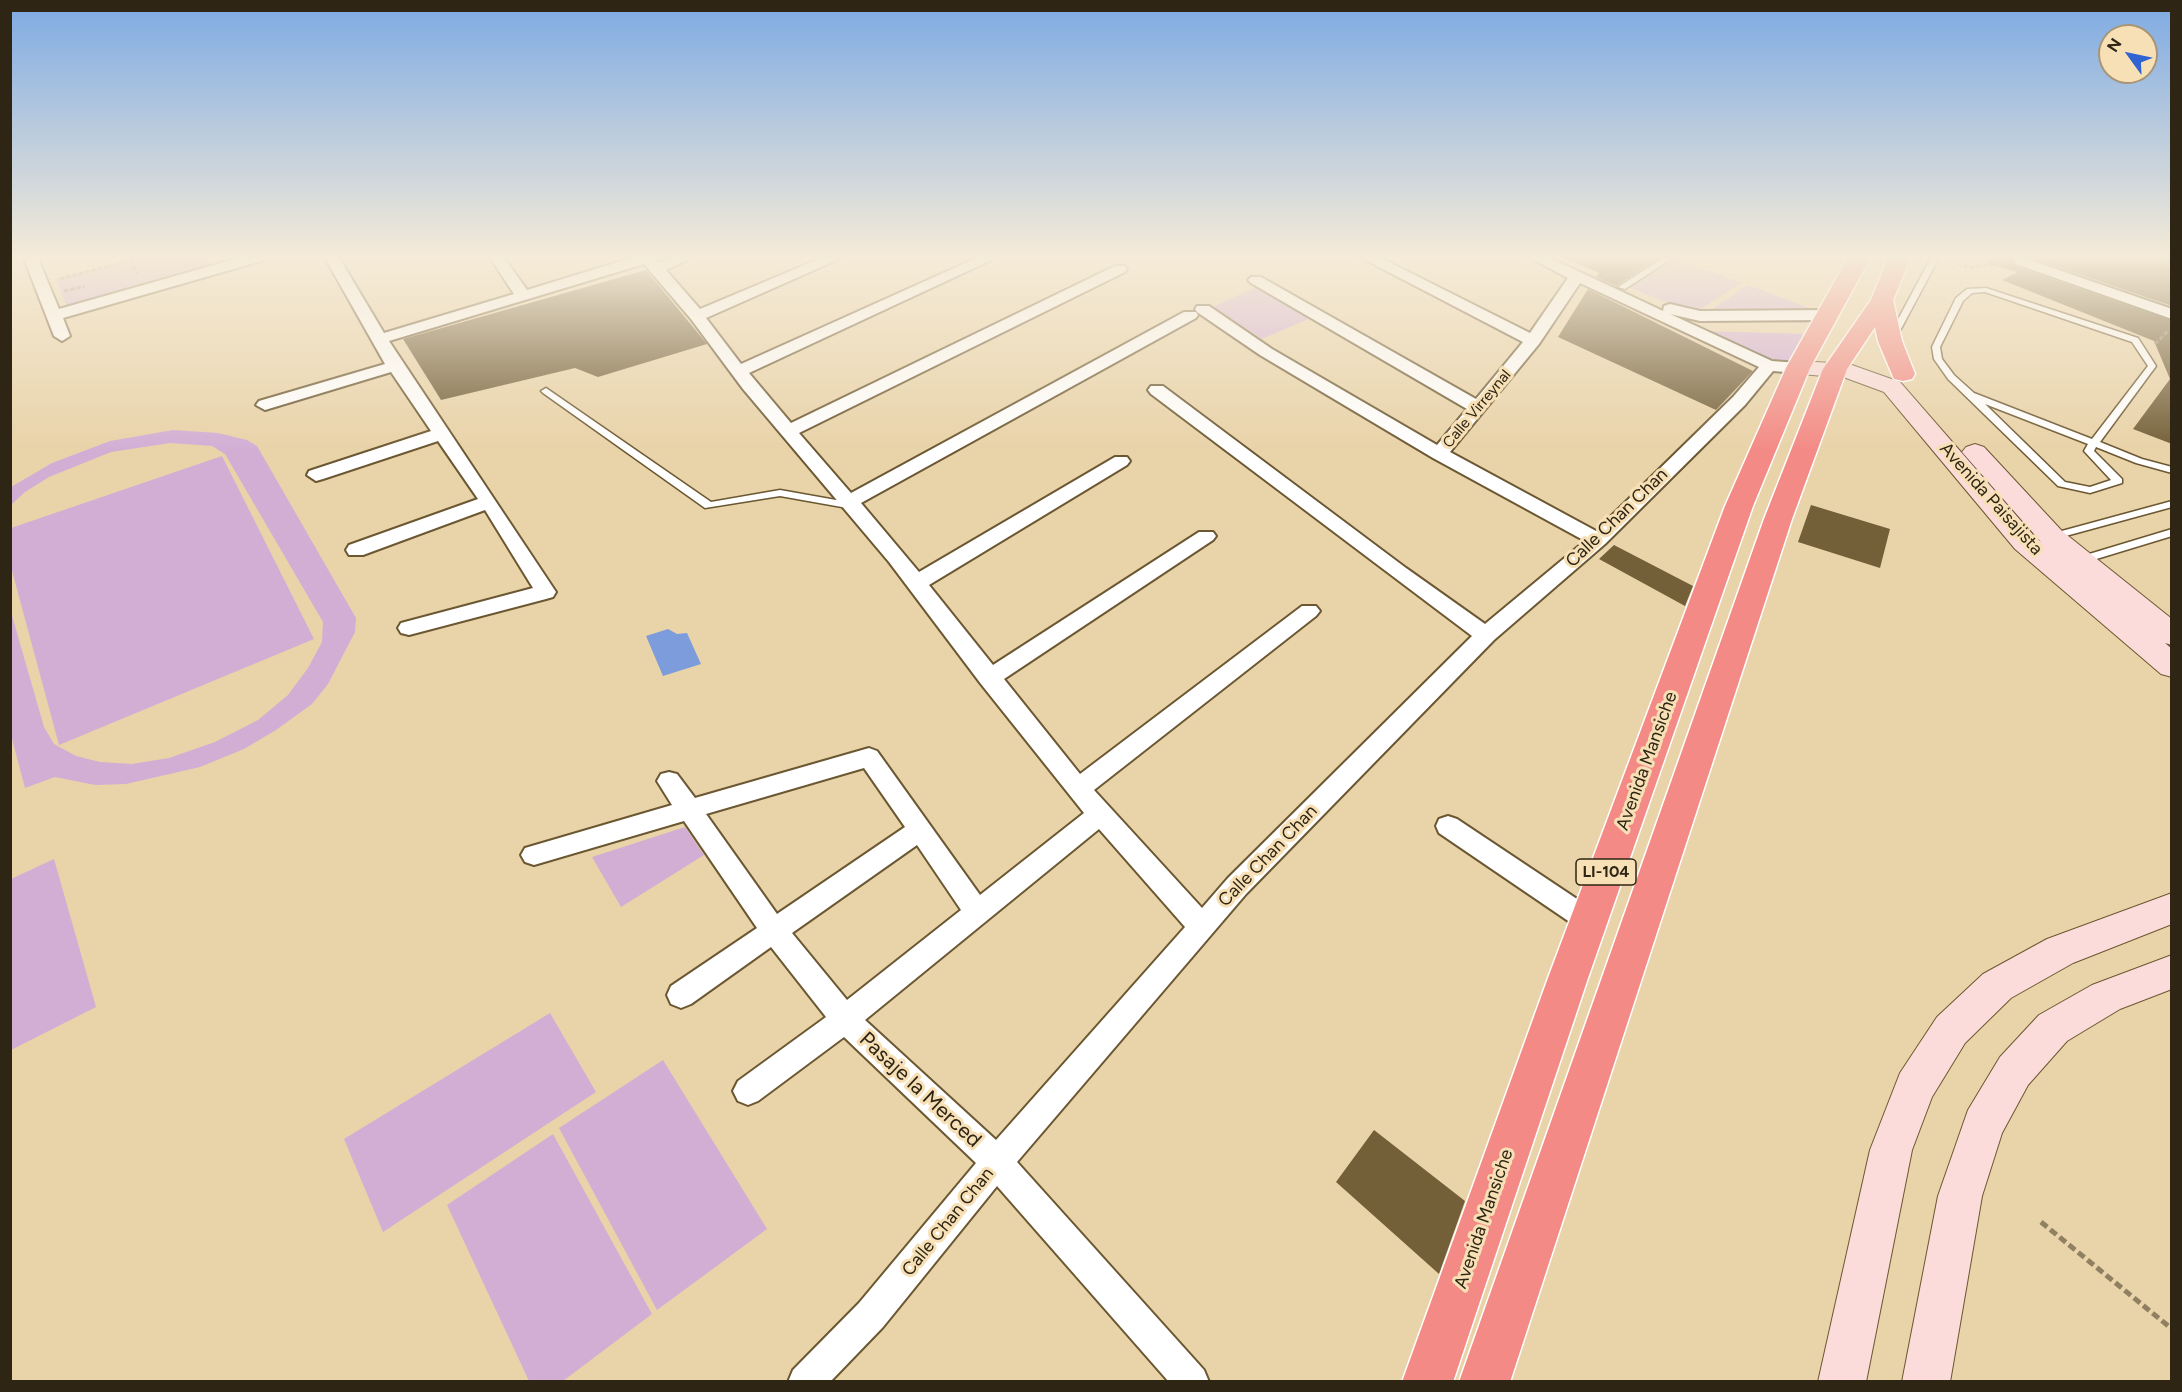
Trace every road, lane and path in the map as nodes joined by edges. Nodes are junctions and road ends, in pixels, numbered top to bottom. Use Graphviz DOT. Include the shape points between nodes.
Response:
graph roads {
  1 [pos="56,321"];
  2 [pos="369,321"];
  3 [pos="439,321"];
  4 [pos="701,321"];
  5 [pos="850,321"];
  6 [pos="1012,321"];
  7 [pos="1180,321"];
  8 [pos="1212,321"];
  9 [pos="1327,321"];
  10 [pos="1495,321"];
  11 [pos="1546,321"];
  12 [pos="1699,321"];
  13 [pos="1825,321"];
  14 [pos="1858,321"];
  15 [pos="1886,321"];
  16 [pos="1901,321"];
  17 [pos="1949,321"];
  18 [pos="2079,321"];
  19 [pos="2172,327"];
  20 [pos="62,336"];
  21 [pos="379,339"];
  22 [pos="1533,340"];
  23 [pos="1890,341"];
  24 [pos="2146,353"];
  25 [pos="1810,362"];
  26 [pos="395,366"];
  27 [pos="739,371"];
  28 [pos="1904,374"];
  29 [pos="1157,390"];
  30 [pos="546,392"];
  31 [pos="1971,395"];
  32 [pos="265,405"];
  33 [pos="1479,408"];
  34 [pos="789,431"];
  35 [pos="441,434"];
  36 [pos="2094,443"];
  37 [pos="1439,454"];
  38 [pos="1121,461"];
  39 [pos="2139,461"];
  40 [pos="2172,470"];
  41 [pos="316,476"];
  42 [pos="2172,479"];
  43 [pos="489,502"];
  44 [pos="851,504"];
  45 [pos="2172,504"];
  46 [pos="1739,506"];
  47 [pos="1778,519"];
  48 [pos="2172,532"];
  49 [pos="1206,536"];
  50 [pos="2052,537"];
  51 [pos="1598,540"];
  52 [pos="2025,543"];
  53 [pos="356,550"];
  54 [pos="2069,565"];
  55 [pos="916,583"];
  56 [pos="1308,611"];
  57 [pos="409,628"];
  58 [pos="1486,635"];
  59 [pos="2172,635"];
  60 [pos="2172,666"];
  61 [pos="990,678"];
  62 [pos="1668,702"];
  63 [pos="1710,717"];
  64 [pos="669,781"];
  65 [pos="1078,789"];
  66 [pos="689,810"];
  67 [pos="1100,814"];
  68 [pos="1448,826"];
  69 [pos="918,831"];
  70 [pos="534,855"];
  71 [pos="2172,908"];
  72 [pos="976,911"];
  73 [pos="1589,921"];
  74 [pos="1202,927"];
  75 [pos="775,932"];
  76 [pos="2172,972"];
  77 [pos="1568,978"];
  78 [pos="681,995"];
  79 [pos="1612,1000"];
  80 [pos="844,1019"];
  81 [pos="748,1091"];
  82 [pos="997,1162"];
  83 [pos="2041,1222"];
  84 [pos="2172,1329"];
  85 [pos="805,1382"];
  86 [pos="1192,1382"];
  87 [pos="1427,1382"];
  88 [pos="1484,1382"];
  89 [pos="1842,1382"];
  90 [pos="1926,1382"];
  1 -- 20 [label="street"];
  2 -- 21 [label="street"];
  3 -- 21 [label="street"];
  4 -- 27 [label="street"];
  5 -- 27 [label="street"];
  6 -- 34 [label="street"];
  7 -- 44 [label="street"];
  8 -- 37 [label="street"];
  9 -- 33 [label="street"];
  10 -- 22 [label="street"];
  11 -- 22 [label="street, Calle Virreynal"];
  12 -- 25 [label="street"];
  13 -- 25 [label="highway, Avenida Mansiche / LI-104"];
  14 -- 25 [label="highway, Avenida Mansiche / LI-104"];
  15 -- 23 [label="highway"];
  16 -- 23 [label="lane"];
  17 -- 31 [label="lane" via="1936,347 1938,358"];
  18 -- 24 [label="lane" via="2135,340"];
  19 -- 24 [label="path"];
  21 -- 26 [label="street"];
  22 -- 33 [label="street, Calle Virreynal"];
  23 -- 28 [label="highway"];
  24 -- 36 [label="lane" via="2152,366"];
  25 -- 28 [label="main road"];
  25 -- 46 [label="highway, Avenida Mansiche / LI-104"];
  25 -- 47 [label="highway, Avenida Mansiche / LI-104"];
  25 -- 51 [label="street, Calle Chan Chan" via="1739,401"];
  25 -- 52 [label="main road, Avenida Paisajista" via="1862,374 1892,387"];
  26 -- 32 [label="street"];
  26 -- 35 [label="street"];
  27 -- 34 [label="street"];
  28 -- 50 [label="main road, Avenida Paisajista"];
  29 -- 58 [label="street"];
  30 -- 44 [label="lane" via="709,506 780,493"];
  31 -- 36 [label="lane"];
  31 -- 36 [label="lane" via="2062,484 2080,490 2118,482 2089,451"];
  33 -- 37 [label="street, Calle Virreynal"];
  34 -- 44 [label="street"];
  35 -- 41 [label="street"];
  35 -- 43 [label="street"];
  36 -- 39 [label="lane"];
  37 -- 51 [label="street"];
  38 -- 55 [label="street"];
  39 -- 40 [label="lane"];
  39 -- 42 [label="lane"];
  43 -- 53 [label="street"];
  43 -- 57 [label="street" via="546,592"];
  44 -- 55 [label="street"];
  45 -- 50 [label="lane"];
  46 -- 47 [label="highway"];
  46 -- 62 [label="highway, Avenida Mansiche / LI-104"];
  47 -- 63 [label="highway, Avenida Mansiche / LI-104"];
  48 -- 54 [label="lane"];
  49 -- 61 [label="street"];
  50 -- 52 [label="lane"];
  50 -- 54 [label="main road, Avenida Paisajista"];
  51 -- 58 [label="street, Calle Chan Chan"];
  52 -- 54 [label="main road, Avenida Paisajista"];
  54 -- 59 [label="main road, Avenida Paisajista"];
  54 -- 60 [label="main road, Avenida Paisajista"];
  55 -- 61 [label="street"];
  56 -- 65 [label="street"];
  58 -- 74 [label="street, Calle Chan Chan" via="1237,886"];
  61 -- 65 [label="street"];
  62 -- 63 [label="highway"];
  62 -- 73 [label="highway, Avenida Mansiche / LI-104"];
  63 -- 79 [label="highway, Avenida Mansiche / LI-104"];
  64 -- 66 [label="street, Pasaje la Merced"];
  65 -- 67 [label="street"];
  66 -- 69 [label="street" via="869,757"];
  66 -- 70 [label="street"];
  66 -- 75 [label="street, Pasaje la Merced"];
  67 -- 72 [label="street"];
  67 -- 74 [label="street"];
  68 -- 73 [label="street"];
  69 -- 72 [label="street"];
  69 -- 75 [label="street"];
  71 -- 89 [label="main road" via="2060,951 1997,986 1951,1030 1915,1087 1891,1150"];
  72 -- 80 [label="street"];
  73 -- 77 [label="highway, Avenida Mansiche / LI-104"];
  74 -- 82 [label="street, Calle Chan Chan"];
  75 -- 78 [label="street"];
  75 -- 80 [label="street, Pasaje la Merced"];
  76 -- 90 [label="main road" via="2106,997 2053,1028 2014,1071 1983,1125 1960,1196"];
  77 -- 79 [label="highway"];
  77 -- 87 [label="highway, Avenida Mansiche / LI-104"];
  79 -- 88 [label="highway, Avenida Mansiche / LI-104"];
  80 -- 81 [label="street"];
  80 -- 82 [label="street, Pasaje la Merced"];
  82 -- 85 [label="street, Calle Chan Chan" via="871,1315"];
  82 -- 86 [label="street, Pasaje la Merced"];
  83 -- 84 [label="path"];
}
